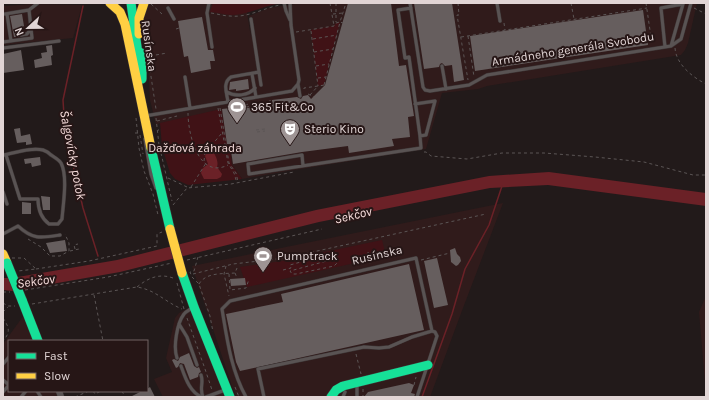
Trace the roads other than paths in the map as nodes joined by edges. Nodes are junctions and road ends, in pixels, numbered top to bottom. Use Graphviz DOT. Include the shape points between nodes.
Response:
graph roads {
  1 [pos="38,3"];
  2 [pos="110,3"];
  3 [pos="124,3"];
  4 [pos="131,3"];
  5 [pos="147,3"];
  6 [pos="209,3"];
  7 [pos="290,3"];
  8 [pos="410,3"];
  9 [pos="497,3"];
  10 [pos="282,4"];
  11 [pos="690,5"];
  12 [pos="168,8"];
  13 [pos="411,8"];
  14 [pos="29,10"];
  15 [pos="174,19"];
  16 [pos="251,19"];
  17 [pos="290,20"];
  18 [pos="500,21"];
  19 [pos="125,24"];
  20 [pos="32,29"];
  21 [pos="21,35"];
  22 [pos="12,38"];
  23 [pos="59,41"];
  24 [pos="3,42"];
  25 [pos="671,46"];
  26 [pos="212,47"];
  27 [pos="665,47"];
  28 [pos="3,48"];
  29 [pos="442,66"];
  30 [pos="259,72"];
  31 [pos="252,74"];
  32 [pos="185,77"];
  33 [pos="142,79"];
  34 [pos="298,84"];
  35 [pos="261,85"];
  36 [pos="254,88"];
  37 [pos="446,89"];
  38 [pos="227,92"];
  39 [pos="300,96"];
  40 [pos="256,97"];
  41 [pos="228,102"];
  42 [pos="415,104"];
  43 [pos="190,108"];
  44 [pos="145,116"];
  45 [pos="420,136"];
  46 [pos="5,155"];
  47 [pos="303,166"];
  48 [pos="3,192"];
  49 [pos="7,204"];
  50 [pos="3,234"];
  51 [pos="62,234"];
  52 [pos="6,258"];
  53 [pos="194,307"];
  54 [pos="179,324"];
  55 [pos="432,331"];
  56 [pos="38,340"];
  57 [pos="177,358"];
  58 [pos="197,365"];
  59 [pos="428,365"];
  60 [pos="181,366"];
  61 [pos="201,375"];
  62 [pos="360,381"];
  63 [pos="230,390"];
  64 [pos="345,392"];
  65 [pos="204,397"];
  66 [pos="246,397"];
  67 [pos="264,397"];
  68 [pos="331,397"];
  69 [pos="343,397"];
  70 [pos="357,397"];
  71 [pos="417,397"];
  1 -- 14 [label="lane"];
  2 -- 19 [label="main road" via="118,8"];
  3 -- 19 [label="main road"];
  4 -- 33 [label="main road, Rusínska"];
  5 -- 33 [label="main road" via="140,10 138,27 144,65"];
  6 -- 26 [label="lane" via="207,13"];
  7 -- 17 [label="lane"];
  8 -- 13 [label="lane, Armádneho generála Svobodu"];
  9 -- 18 [label="lane"];
  10 -- 17 [label="lane"];
  11 -- 25 [label="lane, Armádneho generála Svobodu" via="681,39"];
  12 -- 15 [label="lane"];
  13 -- 37 [label="lane, Armádneho generála Svobodu" via="423,87 430,92"];
  13 -- 42 [label="lane" via="398,10 405,58 409,57"];
  14 -- 20 [label="lane"];
  14 -- 22 [label="lane" via="6,14"];
  16 -- 30 [label="lane"];
  17 -- 34 [label="lane"];
  19 -- 44 [label="main road, Rusínska"];
  20 -- 21 [label="lane"];
  20 -- 22 [label="lane" via="32,38"];
  22 -- 24 [label="lane"];
  23 -- 28 [label="lane"];
  25 -- 27 [label="lane, Armádneho generála Svobodu"];
  25 -- 27 [label="lane" via="684,4 661,8"];
  27 -- 37 [label="lane, Armádneho generála Svobodu" via="487,75 469,85"];
  29 -- 37 [label="lane"];
  30 -- 31 [label="lane"];
  30 -- 35 [label="lane"];
  31 -- 36 [label="lane"];
  31 -- 38 [label="lane" via="229,78 225,84"];
  32 -- 43 [label="lane"];
  33 -- 44 [label="main road, Rusínska"];
  34 -- 39 [label="lane"];
  34 -- 40 [label="lane" via="289,92"];
  36 -- 38 [label="lane" via="248,93 235,96"];
  36 -- 40 [label="lane"];
  38 -- 41 [label="lane"];
  40 -- 41 [label="lane"];
  41 -- 43 [label="lane"];
  42 -- 45 [label="lane"];
  42 -- 45 [label="lane" via="435,101 426,135"];
  43 -- 44 [label="lane"];
  44 -- 53 [label="main road, Rusínska, bridge" via="164,206 166,230"];
  45 -- 47 [label="lane" via="421,148"];
  46 -- 46 [label="lane" via="20,199 38,199 38,207 44,220 49,224 58,224 62,219 64,179 59,161 44,150"];
  47 -- 47 [label="lane" via="249,174 248,164 302,155"];
  48 -- 49 [label="lane"];
  50 -- 51 [label="lane" via="18,226 26,234 39,238"];
  52 -- 56 [label="main road, bridge" via="21,304"];
  53 -- 54 [label="lane" via="184,314"];
  53 -- 63 [label="main road, Rusínska"];
  54 -- 57 [label="lane" via="176,338"];
  54 -- 58 [label="lane" via="187,337"];
  55 -- 59 [label="lane" via="437,336"];
  55 -- 66 [label="lane, Rusínska" via="416,258 230,301 222,309 227,343 230,358"];
  55 -- 67 [label="lane" via="389,347 364,347 258,369"];
  59 -- 62 [label="main road"];
  59 -- 71 [label="lane"];
  60 -- 65 [label="lane" via="196,395"];
  61 -- 65 [label="lane" via="201,391"];
  62 -- 68 [label="main road" via="343,386"];
  62 -- 70 [label="lane"];
  63 -- 65 [label="lane"];
  64 -- 69 [label="lane"];
}
